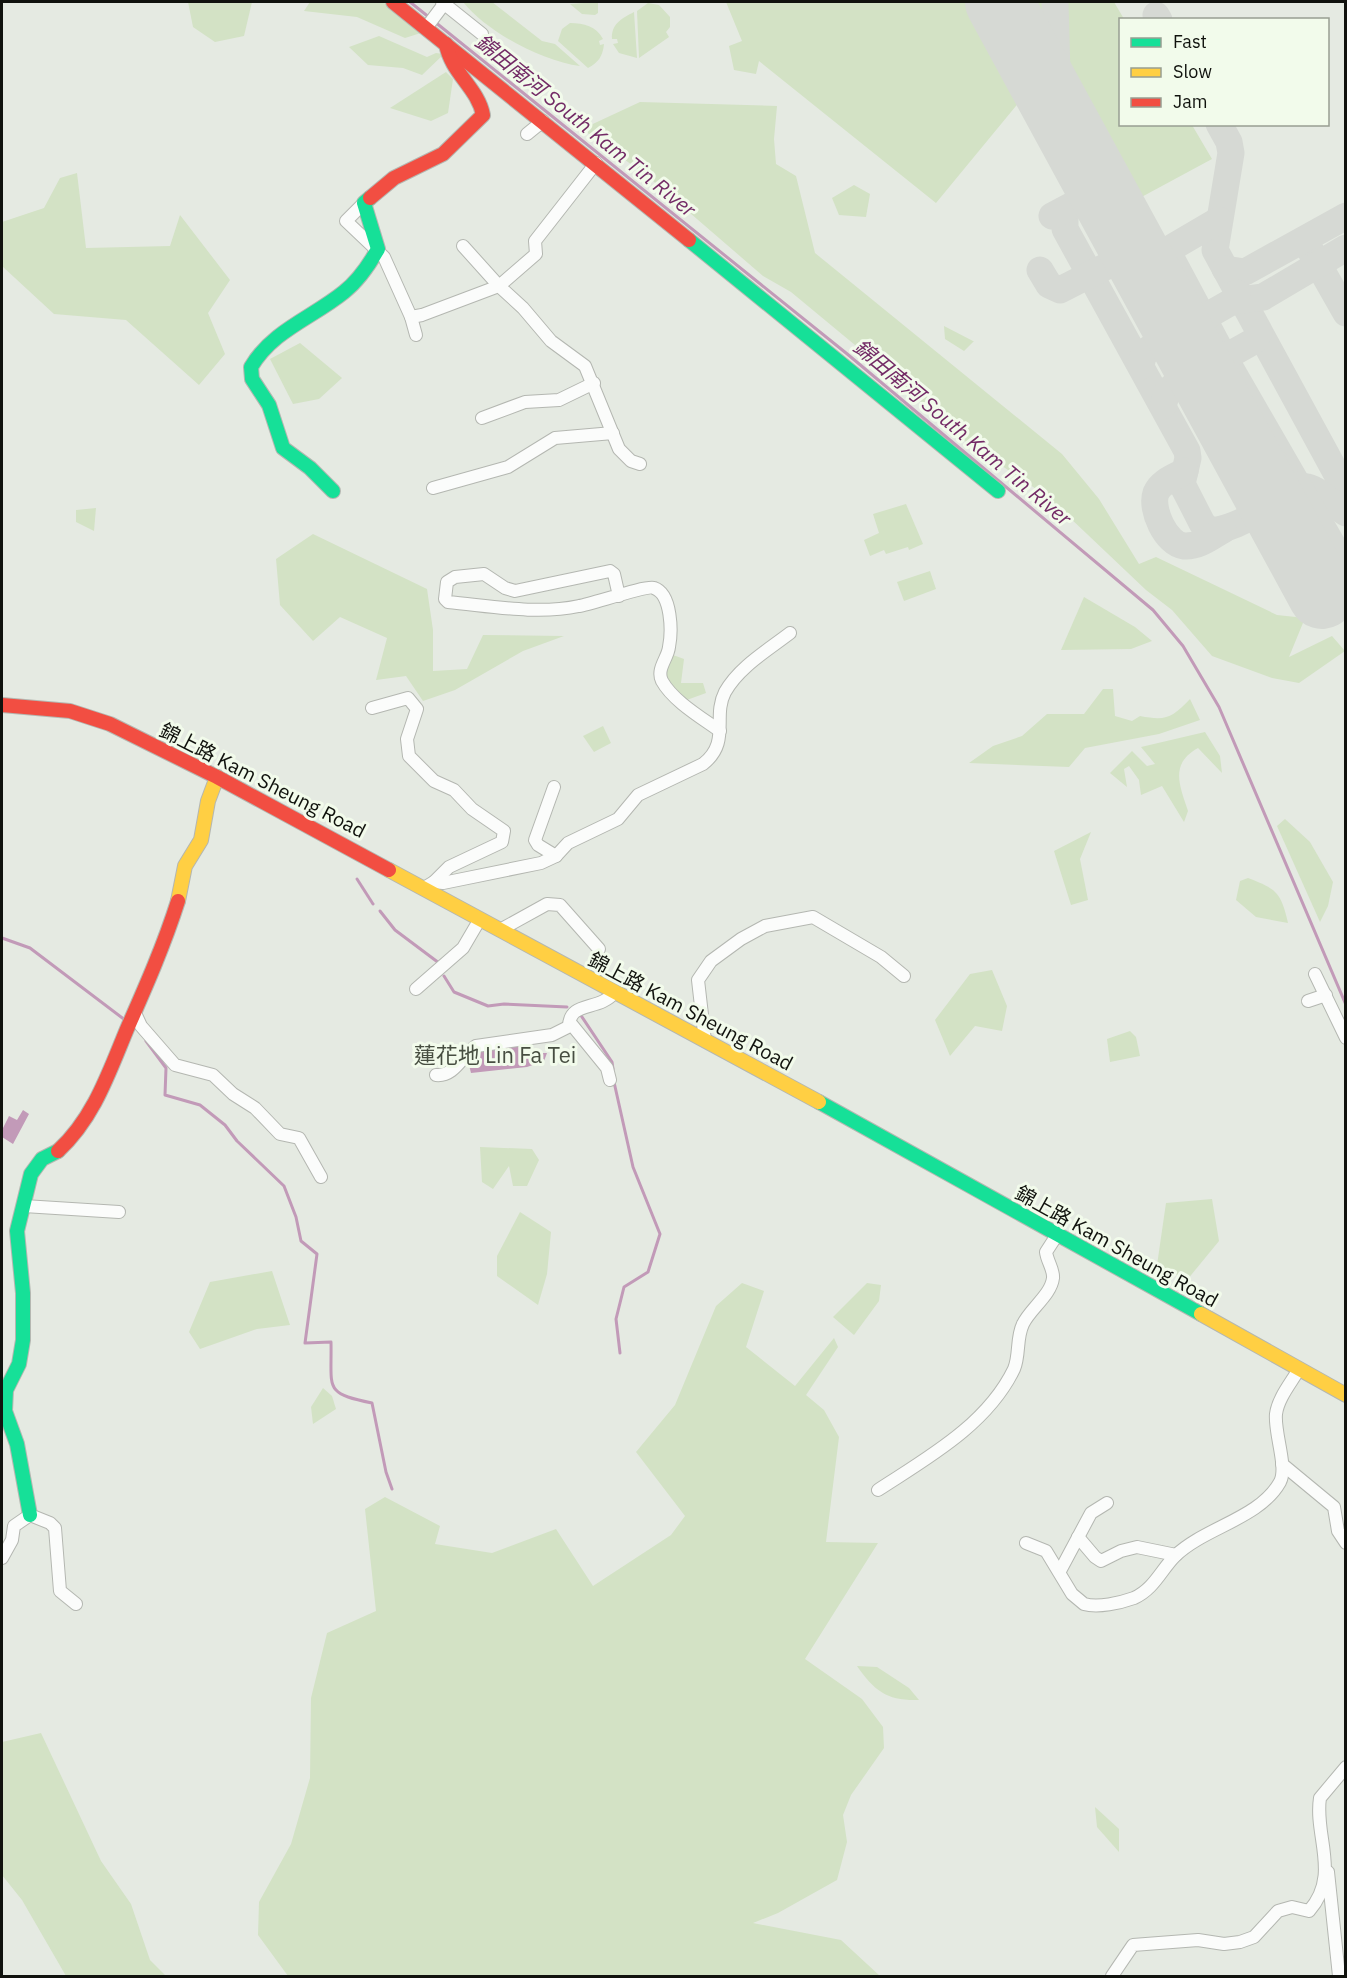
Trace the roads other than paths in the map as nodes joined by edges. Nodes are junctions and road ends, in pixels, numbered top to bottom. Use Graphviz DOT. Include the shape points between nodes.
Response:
graph roads {
  1 [pos="393,2"];
  2 [pos="443,3"];
  3 [pos="426,28"];
  4 [pos="482,34"];
  5 [pos="446,44"];
  6 [pos="543,121"];
  7 [pos="527,134"];
  8 [pos="596,163"];
  9 [pos="364,203"];
  10 [pos="463,246"];
  11 [pos="378,249"];
  12 [pos="499,286"];
  13 [pos="411,317"];
  14 [pos="416,335"];
  15 [pos="594,383"];
  16 [pos="482,418"];
  17 [pos="613,433"];
  18 [pos="640,464"];
  19 [pos="433,488"];
  20 [pos="333,491"];
  21 [pos="998,491"];
  22 [pos="619,596"];
  23 [pos="790,633"];
  24 [pos="2,705"];
  25 [pos="372,708"];
  26 [pos="720,731"];
  27 [pos="217,777"];
  28 [pos="554,787"];
  29 [pos="556,856"];
  30 [pos="429,885"];
  31 [pos="480,919"];
  32 [pos="500,930"];
  33 [pos="599,949"];
  34 [pos="1315,974"];
  35 [pos="904,976"];
  36 [pos="416,989"];
  37 [pos="615,992"];
  38 [pos="1326,995"];
  39 [pos="1308,1001"];
  40 [pos="132,1019"];
  41 [pos="568,1026"];
  42 [pos="1346,1038"];
  43 [pos="705,1041"];
  44 [pos="436,1075"];
  45 [pos="610,1080"];
  46 [pos="321,1177"];
  47 [pos="24,1206"];
  48 [pos="119,1212"];
  49 [pos="1057,1235"];
  50 [pos="1299,1369"];
  51 [pos="1346,1395"];
  52 [pos="1282,1464"];
  53 [pos="878,1490"];
  54 [pos="1107,1503"];
  55 [pos="30,1515"];
  56 [pos="1078,1537"];
  57 [pos="1026,1543"];
  58 [pos="1346,1543"];
  59 [pos="1176,1555"];
  60 [pos="2,1558"];
  61 [pos="1060,1571"];
  62 [pos="76,1604"];
  63 [pos="1346,1767"];
  64 [pos="1327,1865"];
  65 [pos="1112,1977"];
  66 [pos="1339,1977"];
  1 -- 3 [label="street"];
  2 -- 3 [label="street"];
  2 -- 4 [label="street"];
  3 -- 5 [label="street"];
  5 -- 6 [label="street"];
  5 -- 9 [label="street" via="451,65 481,105 483,115 443,154 394,178"];
  6 -- 7 [label="street"];
  6 -- 8 [label="street"];
  8 -- 12 [label="street" via="535,241 536,254"];
  8 -- 21 [label="street"];
  9 -- 11 [label="street"];
  9 -- 11 [label="street" via="346,221"];
  10 -- 12 [label="street"];
  11 -- 13 [label="street" via="395,277"];
  11 -- 20 [label="street" via="369,266 344,292 287,328 263,350 251,368 252,379 269,405 283,448"];
  12 -- 13 [label="street"];
  12 -- 15 [label="street" via="559,348 585,366"];
  13 -- 14 [label="street"];
  15 -- 16 [label="street" via="565,398 525,402"];
  15 -- 17 [label="street"];
  17 -- 18 [label="street" via="619,449"];
  17 -- 19 [label="street" via="555,438 508,467"];
  22 -- 22 [label="street" via="610,571 515,591 484,574 455,577 447,582 445,599 547,610"];
  22 -- 26 [label="street" via="648,587 663,594 670,639 661,680"];
  23 -- 26 [label="street" via="734,678 721,703"];
  24 -- 27 [label="street, 錦上路 Kam Sheung Road" via="70,711 110,724"];
  25 -- 30 [label="street" via="400,698 412,701 417,709 407,739 410,756 421,771 454,790 472,809 504,831 502,842 449,867"];
  26 -- 29 [label="street" via="712,757 638,795 618,819 568,843"];
  27 -- 30 [label="street, 錦上路 Kam Sheung Road"];
  27 -- 40 [label="street" via="201,840 185,866 166,939"];
  28 -- 29 [label="street" via="535,840"];
  29 -- 30 [label="street"];
  30 -- 31 [label="street, 錦上路 Kam Sheung Road"];
  31 -- 32 [label="street, 錦上路 Kam Sheung Road"];
  31 -- 36 [label="street" via="463,948"];
  32 -- 33 [label="street" via="547,904 560,905"];
  32 -- 37 [label="street, 錦上路 Kam Sheung Road"];
  34 -- 38 [label="street"];
  35 -- 43 [label="street" via="881,957 813,917 765,926 741,939 704,969 698,980"];
  37 -- 41 [label="street" via="605,1002 575,1011"];
  37 -- 43 [label="street, 錦上路 Kam Sheung Road"];
  38 -- 39 [label="street"];
  38 -- 42 [label="street"];
  40 -- 46 [label="street" via="175,1065 213,1075 280,1134 299,1138"];
  40 -- 47 [label="street" via="95,1104 69,1141 42,1159 31,1174"];
  41 -- 44 [label="street" via="552,1035 476,1046 445,1075"];
  41 -- 45 [label="street" via="575,1027 607,1068"];
  43 -- 49 [label="street, 錦上路 Kam Sheung Road"];
  47 -- 48 [label="street"];
  47 -- 55 [label="street" via="17,1231 23,1341 19,1364 6,1390 5,1411 17,1444"];
  49 -- 50 [label="street, 錦上路 Kam Sheung Road"];
  49 -- 53 [label="street" via="1046,1252 1053,1281 1024,1321 1016,1362 1006,1382 970,1425"];
  50 -- 51 [label="street, 錦上路 Kam Sheung Road"];
  50 -- 52 [label="street" via="1276,1413"];
  52 -- 58 [label="street" via="1334,1507 1338,1531"];
  52 -- 59 [label="street" via="1282,1478 1266,1498"];
  54 -- 56 [label="street" via="1091,1513"];
  55 -- 60 [label="street" via="14,1526 12,1540"];
  55 -- 62 [label="street" via="50,1522 55,1528 60,1591"];
  56 -- 59 [label="street" via="1101,1561 1137,1547"];
  56 -- 61 [label="street"];
  57 -- 61 [label="street" via="1047,1551"];
  59 -- 61 [label="street" via="1150,1587 1134,1598 1116,1603 1080,1602"];
  63 -- 64 [label="street" via="1320,1798"];
  64 -- 65 [label="street" via="1318,1898 1309,1911 1292,1907 1278,1911 1254,1937 1240,1942 1198,1940 1134,1945"];
  64 -- 66 [label="street"];
}
